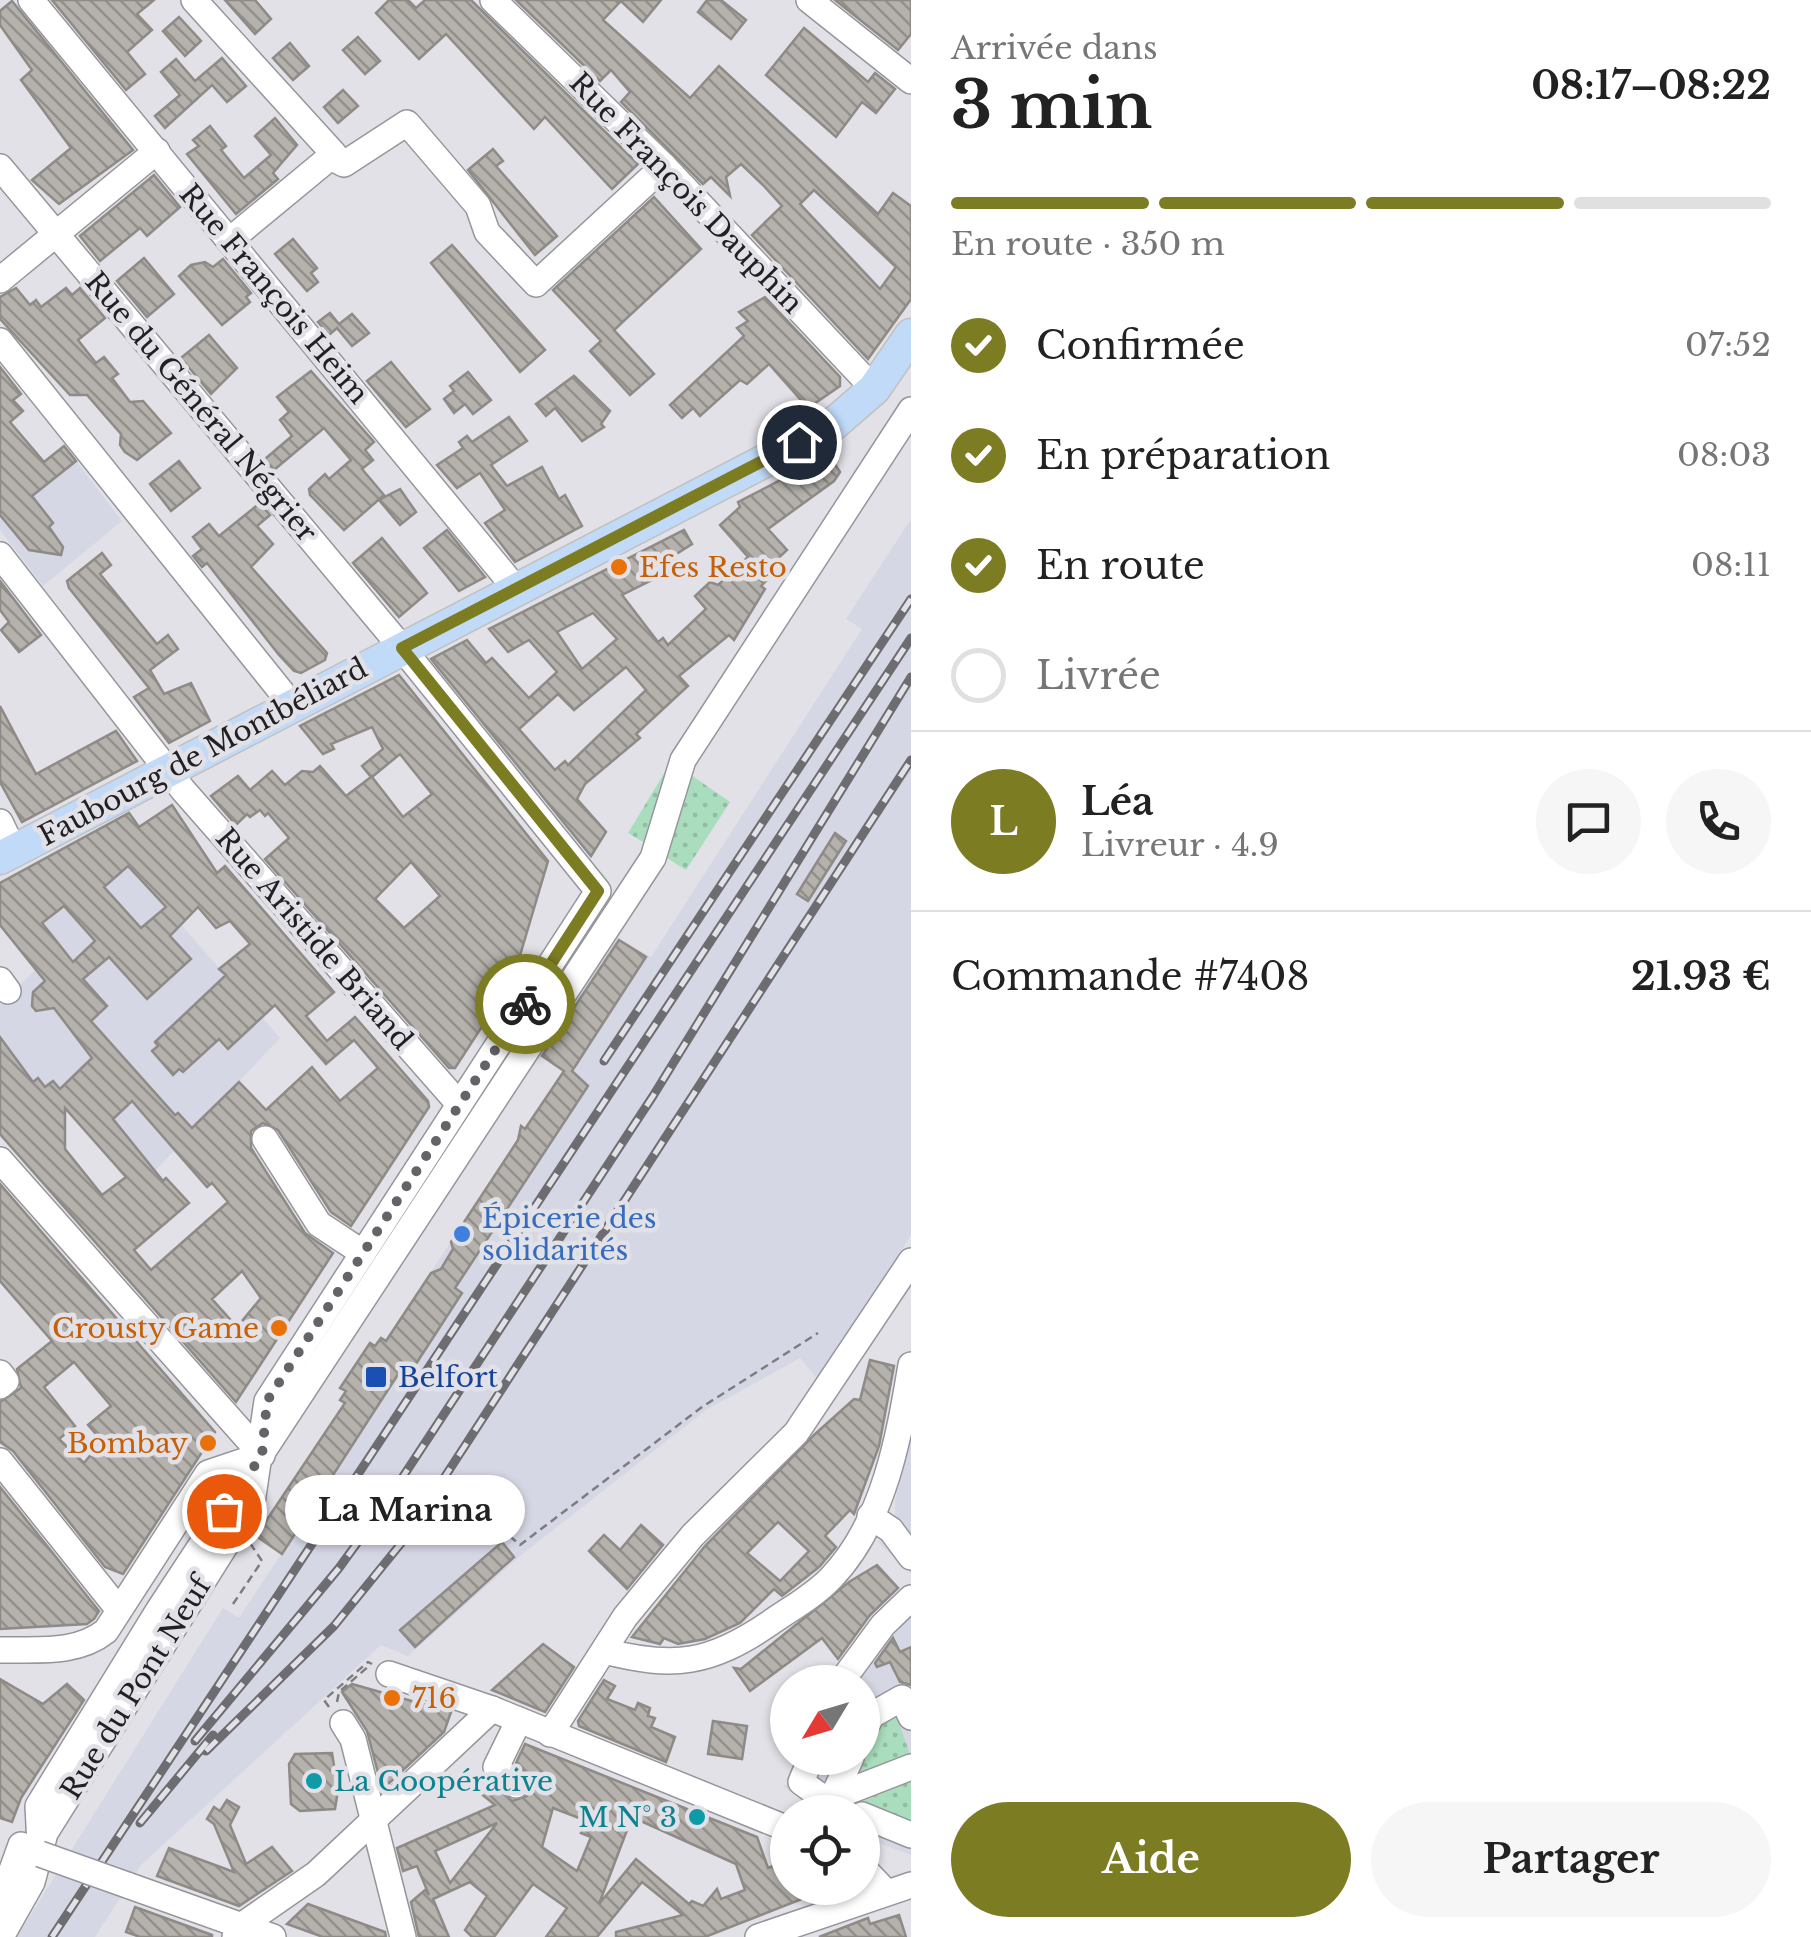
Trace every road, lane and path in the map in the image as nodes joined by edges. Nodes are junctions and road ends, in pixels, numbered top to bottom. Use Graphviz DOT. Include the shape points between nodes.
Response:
graph roads {
  1 [pos="31,0"];
  2 [pos="194,0"];
  3 [pos="493,0"];
  4 [pos="809,0"];
  5 [pos="911,81"];
  6 [pos="157,151"];
  7 [pos="330,158"];
  8 [pos="664,166"];
  9 [pos="0,167"];
  10 [pos="56,233"];
  11 [pos="230,240"];
  12 [pos="0,280"];
  13 [pos="911,335"];
  14 [pos="0,341"];
  15 [pos="874,389"];
  16 [pos="911,410"];
  17 [pos="0,555"];
  18 [pos="516,589"];
  19 [pos="402,648"];
  20 [pos="292,705"];
  21 [pos="170,772"];
  22 [pos="5,844"];
  23 [pos="460,1104"];
  24 [pos="265,1139"];
  25 [pos="0,1160"];
  26 [pos="363,1253"];
  27 [pos="911,1261"];
  28 [pos="818,1333"];
  29 [pos="911,1365"];
  30 [pos="0,1373"];
  31 [pos="0,1386"];
  32 [pos="262,1455"];
  33 [pos="0,1461"];
  34 [pos="451,1485"];
  35 [pos="870,1516"];
  36 [pos="911,1556"];
  37 [pos="262,1560"];
  38 [pos="911,1598"];
  39 [pos="234,1604"];
  40 [pos="119,1610"];
  41 [pos="0,1650"];
  42 [pos="604,1651"];
  43 [pos="853,1665"];
  44 [pos="376,1667"];
  45 [pos="324,1700"];
  46 [pos="492,1708"];
  47 [pos="880,1710"];
  48 [pos="911,1717"];
  49 [pos="339,1718"];
  50 [pos="519,1720"];
  51 [pos="550,1734"];
  52 [pos="911,1767"];
  53 [pos="516,1785"];
  54 [pos="845,1795"];
  55 [pos="372,1821"];
  56 [pos="770,1821"];
  57 [pos="880,1822"];
  58 [pos="911,1835"];
  59 [pos="21,1845"];
  60 [pos="911,1885"];
  61 [pos="880,1887"];
  62 [pos="885,1892"];
  63 [pos="0,1903"];
  64 [pos="238,1931"];
  65 [pos="1,1937"];
  66 [pos="272,1937"];
  67 [pos="403,1937"];
  68 [pos="758,1937"];
  1 -- 6 [label="street, Rue François Heim"];
  2 -- 7 [label="street" via="334,154"];
  3 -- 8 [label="street, Rue François Dauphin"];
  4 -- 5 [label="street"];
  6 -- 10 [label="street"];
  6 -- 11 [label="street, Rue François Heim"];
  7 -- 8 [label="street" via="344,164 406,123 536,284"];
  7 -- 11 [label="street"];
  8 -- 15 [label="street, Rue François Dauphin"];
  9 -- 10 [label="street, Rue du Général Négrier"];
  10 -- 12 [label="street"];
  10 -- 19 [label="street, Rue du Général Négrier"];
  11 -- 18 [label="street, Rue François Heim"];
  13 -- 15 [label="main road, Faubourg de Montbéliard"];
  14 -- 20 [label="street"];
  15 -- 18 [label="main road, Faubourg de Montbéliard" via="830,427"];
  16 -- 32 [label="street" via="683,760 653,858"];
  17 -- 21 [label="street, Rue Aristide Briand"];
  18 -- 19 [label="main road, Faubourg de Montbéliard"];
  19 -- 20 [label="main road, Faubourg de Montbéliard"];
  19 -- 23 [label="street, Rue du Général Négrier" via="598,891"];
  20 -- 21 [label="main road, Faubourg de Montbéliard"];
  21 -- 22 [label="main road, Faubourg de Montbéliard"];
  21 -- 23 [label="street, Rue Aristide Briand"];
  23 -- 26 [label="street"];
  24 -- 26 [label="street" via="319,1224"];
  25 -- 32 [label="street"];
  26 -- 32 [label="street" via="267,1401"];
  27 -- 42 [label="street" via="796,1433 692,1535"];
  28 -- 34 [label="path" via="702,1407 520,1545"];
  29 -- 35 [label="street" via="894,1450"];
  30 -- 31 [label="street" via="6,1381"];
  32 -- 40 [label="street" via="208,1473"];
  32 -- 59 [label="street, Rue du Pont Neuf" via="252,1503 46,1833"];
  33 -- 40 [label="street"];
  35 -- 36 [label="street"];
  35 -- 42 [label="street" via="831,1578 735,1647 714,1657 666,1662"];
  37 -- 39 [label="path"];
  38 -- 43 [label="street"];
  40 -- 41 [label="street" via="92,1642"];
  42 -- 51 [label="street"];
  44 -- 45 [label="path"];
  44 -- 46 [label="street"];
  44 -- 49 [label="path" via="338,1692"];
  46 -- 50 [label="street"];
  46 -- 55 [label="street"];
  47 -- 48 [label="street" via="902,1698"];
  49 -- 55 [label="street" via="353,1738"];
  50 -- 51 [label="street"];
  50 -- 53 [label="street" via="496,1767"];
  51 -- 56 [label="street"];
  52 -- 54 [label="street"];
  55 -- 64 [label="street" via="316,1874"];
  55 -- 67 [label="street"];
  57 -- 58 [label="street"];
  59 -- 63 [label="street"];
  59 -- 64 [label="street, bridge"];
  59 -- 65 [label="street" via="32,1882"];
  60 -- 62 [label="street"];
  61 -- 62 [label="street"];
  62 -- 68 [label="street"];
  64 -- 66 [label="street"];
}
